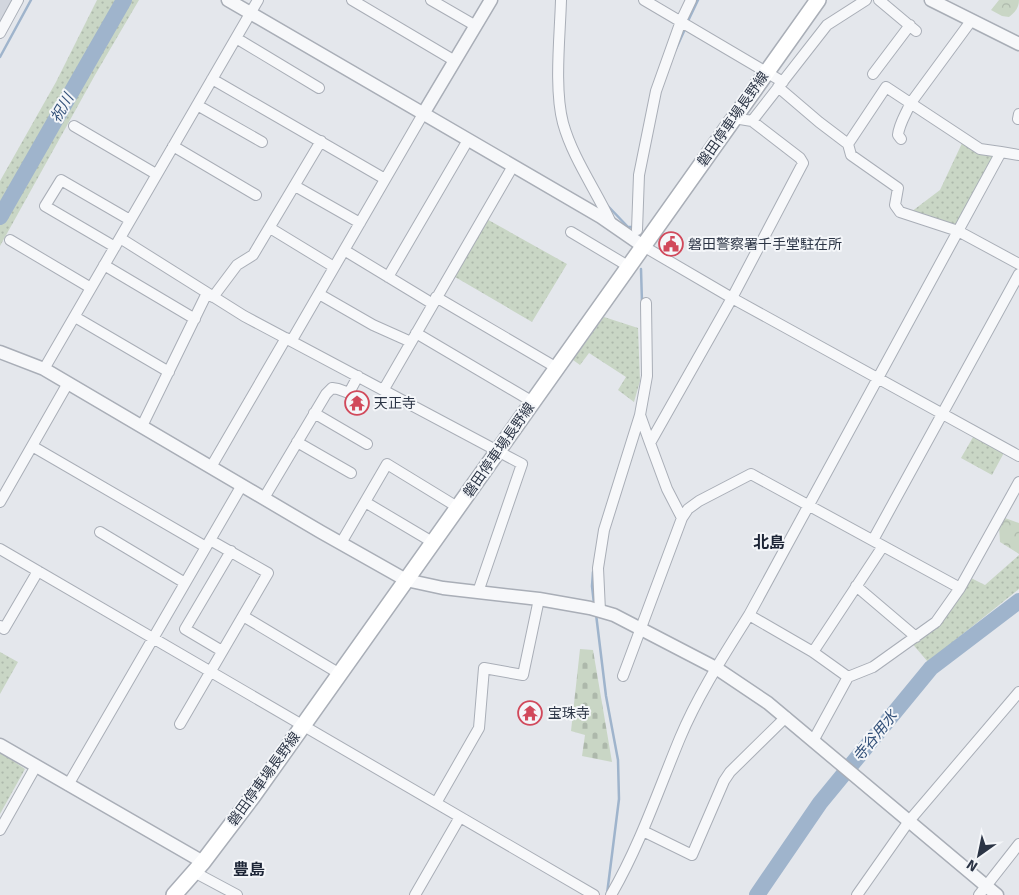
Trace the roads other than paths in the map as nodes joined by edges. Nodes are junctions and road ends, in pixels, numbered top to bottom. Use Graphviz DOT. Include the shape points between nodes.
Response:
graph roads {
  1 [pos="18,0"];
  2 [pos="228,0"];
  3 [pos="258,0"];
  4 [pos="352,0"];
  5 [pos="431,0"];
  6 [pos="491,0"];
  7 [pos="560,0"];
  8 [pos="644,0"];
  9 [pos="691,0"];
  10 [pos="818,0"];
  11 [pos="866,0"];
  12 [pos="879,0"];
  13 [pos="931,0"];
  14 [pos="251,13"];
  15 [pos="971,21"];
  16 [pos="681,22"];
  17 [pos="476,26"];
  18 [pos="0,32"];
  19 [pos="236,38"];
  20 [pos="1019,44"];
  21 [pos="456,61"];
  22 [pos="767,71"];
  23 [pos="873,74"];
  24 [pos="212,79"];
  25 [pos="781,84"];
  26 [pos="319,88"];
  27 [pos="910,104"];
  28 [pos="196,105"];
  29 [pos="423,114"];
  30 [pos="734,118"];
  31 [pos="752,121"];
  32 [pos="74,126"];
  33 [pos="901,139"];
  34 [pos="468,140"];
  35 [pos="321,141"];
  36 [pos="262,142"];
  37 [pos="848,144"];
  38 [pos="173,146"];
  39 [pos="1001,152"];
  40 [pos="1019,155"];
  41 [pos="513,166"];
  42 [pos="156,174"];
  43 [pos="385,179"];
  44 [pos="295,186"];
  45 [pos="256,195"];
  46 [pos="130,220"];
  47 [pos="360,223"];
  48 [pos="612,224"];
  49 [pos="270,228"];
  50 [pos="958,231"];
  51 [pos="571,232"];
  52 [pos="639,239"];
  53 [pos="10,240"];
  54 [pos="117,242"];
  55 [pos="344,250"];
  56 [pos="1019,264"];
  57 [pos="104,265"];
  58 [pos="628,266"];
  59 [pos="334,267"];
  60 [pos="1019,274"];
  61 [pos="388,277"];
  62 [pos="91,288"];
  63 [pos="318,294"];
  64 [pos="210,295"];
  65 [pos="732,298"];
  66 [pos="435,300"];
  67 [pos="646,304"];
  68 [pos="74,316"];
  69 [pos="195,318"];
  70 [pos="413,338"];
  71 [pos="289,339"];
  72 [pos="0,352"];
  73 [pos="557,368"];
  74 [pos="44,369"];
  75 [pos="169,372"];
  76 [pos="358,376"];
  77 [pos="878,378"];
  78 [pos="68,383"];
  79 [pos="384,389"];
  80 [pos="533,402"];
  81 [pos="314,413"];
  82 [pos="944,414"];
  83 [pos="640,415"];
  84 [pos="142,426"];
  85 [pos="297,442"];
  86 [pos="650,443"];
  87 [pos="367,444"];
  88 [pos="32,446"];
  89 [pos="499,451"];
  90 [pos="1019,456"];
  91 [pos="211,467"];
  92 [pos="350,473"];
  93 [pos="1019,482"];
  94 [pos="242,485"];
  95 [pos="264,498"];
  96 [pos="0,502"];
  97 [pos="365,502"];
  98 [pos="808,506"];
  99 [pos="458,508"];
  100 [pos="682,518"];
  101 [pos="100,532"];
  102 [pos="872,540"];
  103 [pos="208,543"];
  104 [pos="341,543"];
  105 [pos="434,543"];
  106 [pos="883,546"];
  107 [pos="0,549"];
  108 [pos="231,552"];
  109 [pos="38,571"];
  110 [pos="406,580"];
  111 [pos="185,582"];
  112 [pos="856,586"];
  113 [pos="960,588"];
  114 [pos="478,592"];
  115 [pos="539,599"];
  116 [pos="595,609"];
  117 [pos="749,615"];
  118 [pos="243,616"];
  119 [pos="0,626"];
  120 [pos="641,628"];
  121 [pos="916,637"];
  122 [pos="153,638"];
  123 [pos="222,651"];
  124 [pos="813,652"];
  125 [pos="716,668"];
  126 [pos="211,672"];
  127 [pos="340,674"];
  128 [pos="623,676"];
  129 [pos="848,677"];
  130 [pos="1019,692"];
  131 [pos="786,717"];
  132 [pos="180,724"];
  133 [pos="303,726"];
  134 [pos="813,741"];
  135 [pos="0,745"];
  136 [pos="36,766"];
  137 [pos="68,785"];
  138 [pos="436,803"];
  139 [pos="460,817"];
  140 [pos="909,821"];
  141 [pos="0,830"];
  142 [pos="643,830"];
  143 [pos="1017,849"];
  144 [pos="198,867"];
  145 [pos="983,891"];
  146 [pos="590,894"];
  147 [pos="174,895"];
  148 [pos="237,895"];
  149 [pos="415,895"];
  150 [pos="611,895"];
  151 [pos="857,895"];
  152 [pos="997,895"];
  1 -- 18 [label="street"];
  2 -- 14 [label="street"];
  3 -- 14 [label="street"];
  4 -- 21 [label="street"];
  5 -- 17 [label="street"];
  6 -- 17 [label="street"];
  7 -- 48 [label="street" via="559,85 563,122 572,148"];
  8 -- 16 [label="street"];
  9 -- 16 [label="street"];
  10 -- 22 [label="main road, 磐田停車場長野線"];
  11 -- 25 [label="street" via="827,24"];
  12 -- 23 [label="street" via="913,28"];
  13 -- 15 [label="street"];
  14 -- 19 [label="street"];
  14 -- 29 [label="street"];
  15 -- 20 [label="street"];
  15 -- 27 [label="street"];
  16 -- 22 [label="street"];
  16 -- 52 [label="street" via="656,91 641,161 637,199"];
  17 -- 21 [label="street"];
  19 -- 24 [label="street"];
  19 -- 26 [label="street"];
  21 -- 29 [label="street"];
  22 -- 25 [label="street"];
  22 -- 30 [label="main road, 磐田停車場長野線"];
  24 -- 28 [label="street"];
  24 -- 35 [label="street"];
  25 -- 31 [label="street"];
  25 -- 37 [label="street" via="818,122"];
  27 -- 33 [label="street" via="898,128"];
  27 -- 37 [label="street" via="886,87"];
  27 -- 39 [label="street" via="980,149"];
  28 -- 36 [label="street"];
  28 -- 38 [label="street"];
  29 -- 34 [label="street"];
  29 -- 43 [label="street"];
  30 -- 31 [label="street"];
  30 -- 52 [label="main road, 磐田停車場長野線"];
  31 -- 65 [label="street" via="803,163"];
  32 -- 42 [label="street"];
  34 -- 41 [label="street"];
  34 -- 61 [label="street"];
  35 -- 43 [label="street"];
  35 -- 44 [label="street"];
  37 -- 50 [label="street" via="851,155 898,188 895,205 900,212"];
  38 -- 42 [label="street"];
  38 -- 45 [label="street"];
  39 -- 40 [label="street"];
  39 -- 50 [label="street"];
  41 -- 48 [label="street"];
  41 -- 66 [label="street"];
  42 -- 46 [label="street"];
  43 -- 47 [label="street"];
  44 -- 47 [label="street"];
  44 -- 49 [label="street"];
  46 -- 54 [label="street"];
  46 -- 54 [label="street" via="61,180 46,206"];
  47 -- 55 [label="street"];
  48 -- 52 [label="street"];
  49 -- 59 [label="street"];
  49 -- 64 [label="street" via="253,255 236,265"];
  50 -- 56 [label="street"];
  50 -- 77 [label="street"];
  51 -- 58 [label="street"];
  52 -- 58 [label="main road, 磐田停車場長野線"];
  52 -- 65 [label="street"];
  53 -- 62 [label="street"];
  54 -- 57 [label="street"];
  54 -- 64 [label="street"];
  55 -- 59 [label="street"];
  55 -- 61 [label="street"];
  57 -- 62 [label="street"];
  57 -- 69 [label="street"];
  58 -- 73 [label="main road, 磐田停車場長野線"];
  59 -- 63 [label="street"];
  60 -- 82 [label="street"];
  61 -- 66 [label="street"];
  62 -- 68 [label="street"];
  63 -- 70 [label="street" via="373,325"];
  63 -- 71 [label="street"];
  64 -- 69 [label="street"];
  64 -- 71 [label="street"];
  65 -- 77 [label="street"];
  65 -- 86 [label="street"];
  66 -- 70 [label="street"];
  66 -- 73 [label="street"];
  67 -- 83 [label="street" via="647,376"];
  68 -- 74 [label="street"];
  68 -- 75 [label="street"];
  69 -- 75 [label="street"];
  70 -- 79 [label="street"];
  70 -- 80 [label="street"];
  71 -- 76 [label="street"];
  71 -- 91 [label="street"];
  72 -- 74 [label="street"];
  73 -- 80 [label="main road, 磐田停車場長野線"];
  74 -- 78 [label="street"];
  75 -- 84 [label="street"];
  76 -- 79 [label="street"];
  76 -- 81 [label="street" via="349,393 332,388"];
  77 -- 82 [label="street"];
  77 -- 98 [label="street"];
  78 -- 84 [label="street"];
  78 -- 88 [label="street"];
  79 -- 89 [label="street"];
  80 -- 89 [label="main road, 磐田停車場長野線"];
  81 -- 85 [label="street"];
  81 -- 87 [label="street"];
  82 -- 90 [label="street"];
  82 -- 102 [label="street"];
  83 -- 86 [label="street"];
  83 -- 116 [label="street" via="604,530"];
  84 -- 91 [label="street"];
  85 -- 92 [label="street"];
  85 -- 95 [label="street"];
  86 -- 100 [label="street"];
  88 -- 96 [label="street"];
  88 -- 103 [label="street"];
  89 -- 99 [label="main road, 磐田停車場長野線"];
  89 -- 114 [label="street" via="522,464"];
  91 -- 94 [label="street"];
  93 -- 113 [label="street"];
  94 -- 95 [label="street"];
  94 -- 103 [label="street"];
  95 -- 104 [label="street"];
  97 -- 99 [label="street" via="387,464"];
  97 -- 104 [label="street"];
  97 -- 105 [label="street"];
  98 -- 100 [label="street" via="751,474 700,501"];
  98 -- 102 [label="street"];
  98 -- 117 [label="street"];
  99 -- 105 [label="main road, 磐田停車場長野線"];
  100 -- 120 [label="street"];
  101 -- 111 [label="street"];
  102 -- 106 [label="street"];
  103 -- 108 [label="street"];
  103 -- 111 [label="street"];
  104 -- 110 [label="street"];
  105 -- 110 [label="main road, 磐田停車場長野線"];
  106 -- 112 [label="street"];
  106 -- 113 [label="street"];
  107 -- 109 [label="street"];
  108 -- 118 [label="street" via="268,573"];
  108 -- 123 [label="street" via="185,629"];
  109 -- 119 [label="street" via="4,628"];
  109 -- 122 [label="street"];
  110 -- 114 [label="street"];
  110 -- 127 [label="main road, 磐田停車場長野線"];
  111 -- 122 [label="street"];
  112 -- 121 [label="street"];
  112 -- 124 [label="street"];
  113 -- 121 [label="street" via="936,622"];
  114 -- 115 [label="street"];
  115 -- 116 [label="street"];
  115 -- 138 [label="street" via="523,675 484,668 479,728"];
  116 -- 120 [label="street"];
  117 -- 124 [label="street"];
  117 -- 125 [label="street"];
  118 -- 123 [label="street"];
  118 -- 127 [label="street"];
  120 -- 125 [label="street"];
  120 -- 128 [label="street"];
  121 -- 129 [label="street" via="873,667"];
  122 -- 126 [label="street"];
  122 -- 137 [label="street"];
  123 -- 126 [label="street"];
  124 -- 129 [label="street"];
  125 -- 131 [label="street"];
  125 -- 142 [label="street" via="681,737"];
  126 -- 132 [label="street"];
  126 -- 133 [label="street"];
  127 -- 133 [label="main road, 磐田停車場長野線"];
  129 -- 134 [label="street"];
  130 -- 140 [label="street"];
  131 -- 134 [label="street"];
  131 -- 142 [label="street" via="730,772 692,855"];
  133 -- 138 [label="street"];
  133 -- 144 [label="main road, 磐田停車場長野線"];
  134 -- 140 [label="street"];
  135 -- 136 [label="street"];
  136 -- 137 [label="street"];
  136 -- 141 [label="street"];
  137 -- 144 [label="street"];
  138 -- 139 [label="street"];
  139 -- 146 [label="street"];
  139 -- 149 [label="street"];
  140 -- 145 [label="street"];
  140 -- 151 [label="street"];
  142 -- 150 [label="street"];
  143 -- 145 [label="street"];
  144 -- 147 [label="main road, 磐田停車場長野線"];
  144 -- 148 [label="street"];
  145 -- 152 [label="street"];
}
